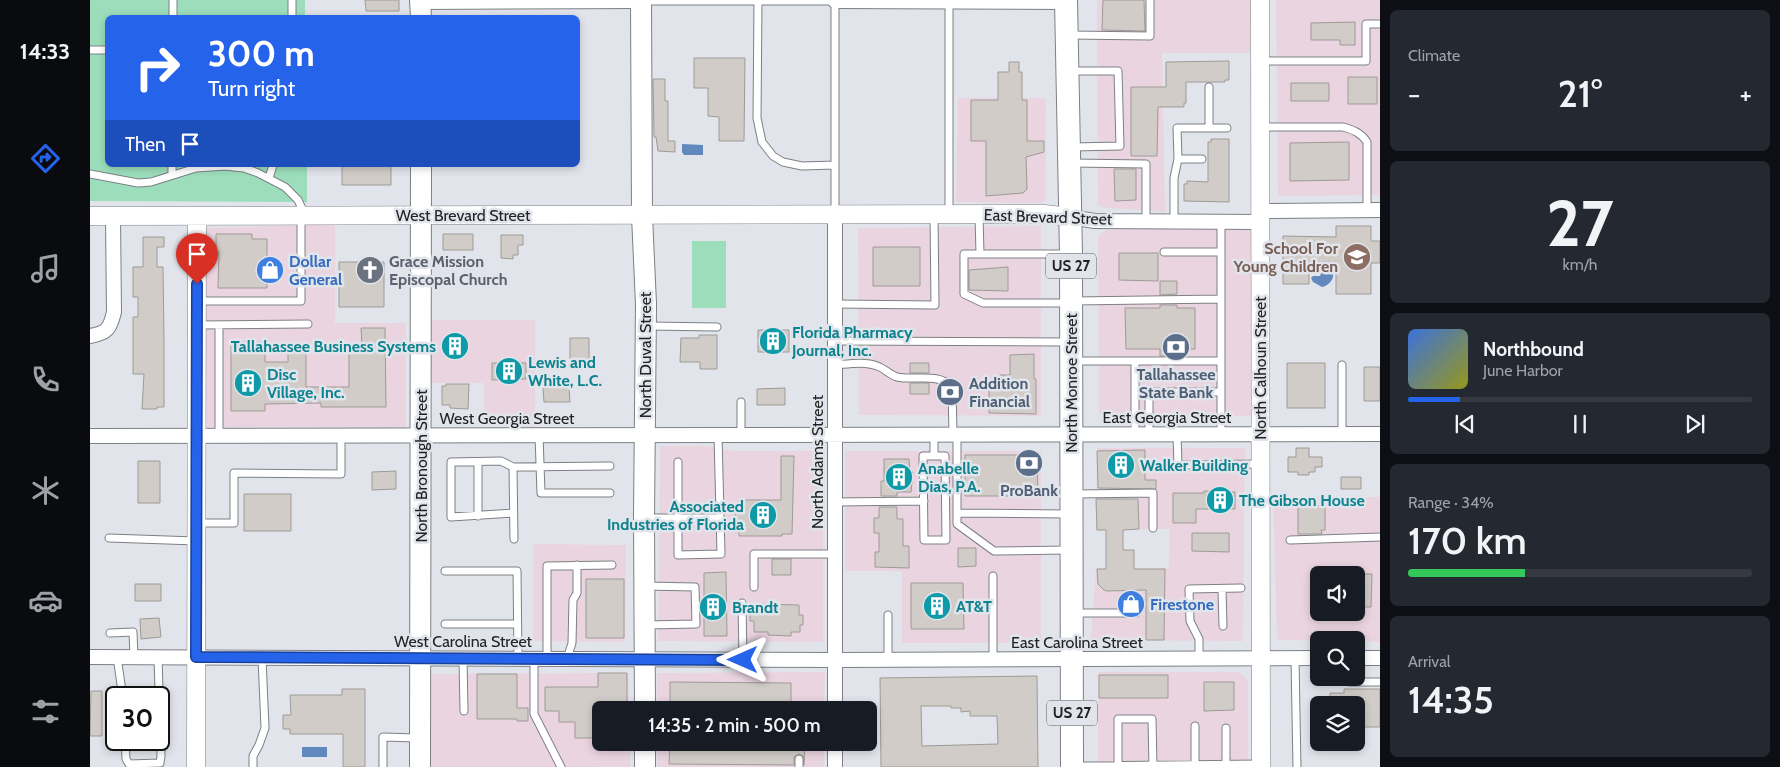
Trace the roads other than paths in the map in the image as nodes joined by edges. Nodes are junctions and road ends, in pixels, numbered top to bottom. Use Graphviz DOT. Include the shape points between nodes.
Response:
graph roads {
  1 [pos="173,0"];
  2 [pos="292,0"];
  3 [pos="1150,0"];
  4 [pos="1259,0"];
  5 [pos="641,1"];
  6 [pos="758,1"];
  7 [pos="835,1"];
  8 [pos="1067,1"];
  9 [pos="949,2"];
  10 [pos="420,6"];
  11 [pos="172,15"];
  12 [pos="292,15"];
  13 [pos="1380,24"];
  14 [pos="1067,35"];
  15 [pos="90,50"];
  16 [pos="105,50"];
  17 [pos="1260,61"];
  18 [pos="1068,71"];
  19 [pos="1209,87"];
  20 [pos="1260,127"];
  21 [pos="1209,128"];
  22 [pos="1227,128"];
  23 [pos="1069,155"];
  24 [pos="1178,159"];
  25 [pos="1202,159"];
  26 [pos="835,166"];
  27 [pos="172,167"];
  28 [pos="210,167"];
  29 [pos="234,167"];
  30 [pos="272,167"];
  31 [pos="421,167"];
  32 [pos="90,174"];
  33 [pos="172,175"];
  34 [pos="270,178"];
  35 [pos="1374,210"];
  36 [pos="421,214"];
  37 [pos="979,214"];
  38 [pos="303,215"];
  39 [pos="835,215"];
  40 [pos="942,215"];
  41 [pos="90,216"];
  42 [pos="112,216"];
  43 [pos="197,216"];
  44 [pos="642,216"];
  45 [pos="1260,216"];
  46 [pos="1070,217"];
  47 [pos="1146,220"];
  48 [pos="1174,221"];
  49 [pos="1221,221"];
  50 [pos="1164,252"];
  51 [pos="1221,252"];
  52 [pos="980,254"];
  53 [pos="1071,254"];
  54 [pos="1221,299"];
  55 [pos="196,301"];
  56 [pos="1071,302"];
  57 [pos="835,304"];
  58 [pos="308,324"];
  59 [pos="196,325"];
  60 [pos="218,325"];
  61 [pos="646,326"];
  62 [pos="717,328"];
  63 [pos="90,336"];
  64 [pos="835,341"];
  65 [pos="1071,352"];
  66 [pos="1135,361"];
  67 [pos="1221,361"];
  68 [pos="835,365"];
  69 [pos="1342,365"];
  70 [pos="1135,392"];
  71 [pos="1149,392"];
  72 [pos="1221,392"];
  73 [pos="741,402"];
  74 [pos="835,434"];
  75 [pos="934,434"];
  76 [pos="955,434"];
  77 [pos="1071,434"];
  78 [pos="1135,434"];
  79 [pos="1149,434"];
  80 [pos="1177,434"];
  81 [pos="1221,434"];
  82 [pos="1260,434"];
  83 [pos="1342,434"];
  84 [pos="1380,434"];
  85 [pos="422,435"];
  86 [pos="539,435"];
  87 [pos="645,435"];
  88 [pos="718,435"];
  89 [pos="741,435"];
  90 [pos="90,436"];
  91 [pos="196,436"];
  92 [pos="219,436"];
  93 [pos="341,436"];
  94 [pos="934,456"];
  95 [pos="478,462"];
  96 [pos="678,462"];
  97 [pos="1260,464"];
  98 [pos="610,466"];
  99 [pos="540,467"];
  100 [pos="513,468"];
  101 [pos="610,492"];
  102 [pos="924,501"];
  103 [pos="835,502"];
  104 [pos="1071,504"];
  105 [pos="513,513"];
  106 [pos="957,513"];
  107 [pos="478,516"];
  108 [pos="644,518"];
  109 [pos="678,518"];
  110 [pos="720,518"];
  111 [pos="1153,528"];
  112 [pos="196,532"];
  113 [pos="1380,537"];
  114 [pos="109,538"];
  115 [pos="514,539"];
  116 [pos="1290,540"];
  117 [pos="1071,550"];
  118 [pos="835,554"];
  119 [pos="577,565"];
  120 [pos="612,565"];
  121 [pos="445,571"];
  122 [pos="993,576"];
  123 [pos="644,586"];
  124 [pos="754,587"];
  125 [pos="1241,588"];
  126 [pos="1222,589"];
  127 [pos="742,603"];
  128 [pos="1072,613"];
  129 [pos="1136,613"];
  130 [pos="888,615"];
  131 [pos="445,624"];
  132 [pos="518,624"];
  133 [pos="645,625"];
  134 [pos="1223,626"];
  135 [pos="110,632"];
  136 [pos="90,657"];
  137 [pos="118,657"];
  138 [pos="134,657"];
  139 [pos="158,657"];
  140 [pos="196,657"];
  141 [pos="262,658"];
  142 [pos="420,658"];
  143 [pos="1261,658"];
  144 [pos="1295,658"];
  145 [pos="1310,658"];
  146 [pos="1365,658"];
  147 [pos="1380,658"];
  148 [pos="464,659"];
  149 [pos="518,659"];
  150 [pos="540,659"];
  151 [pos="567,659"];
  152 [pos="645,659"];
  153 [pos="1072,659"];
  154 [pos="1199,659"];
  155 [pos="743,660"];
  156 [pos="836,660"];
  157 [pos="888,660"];
  158 [pos="993,660"];
  159 [pos="1365,682"];
  160 [pos="1380,682"];
  161 [pos="122,686"];
  162 [pos="159,686"];
  163 [pos="645,701"];
  164 [pos="835,701"];
  165 [pos="464,710"];
  166 [pos="1195,726"];
  167 [pos="1226,728"];
  168 [pos="420,738"];
  169 [pos="126,751"];
  170 [pos="161,751"];
  171 [pos="645,751"];
  172 [pos="835,751"];
  173 [pos="1195,764"];
  174 [pos="1226,764"];
  175 [pos="1261,765"];
  176 [pos="1072,766"];
  177 [pos="1118,766"];
  178 [pos="1153,766"];
  179 [pos="196,767"];
  180 [pos="253,767"];
  181 [pos="383,767"];
  182 [pos="420,767"];
  183 [pos="561,767"];
  184 [pos="645,767"];
  185 [pos="835,767"];
  186 [pos="1297,767"];
  1 -- 11 [label="lane"];
  2 -- 12 [label="lane"];
  3 -- 14 [label="lane" via="1150,36"];
  4 -- 17 [label="street, North Calhoun Street"];
  5 -- 6 [label="lane"];
  5 -- 10 [label="street"];
  5 -- 44 [label="main road, North Duval Street"];
  6 -- 7 [label="lane"];
  6 -- 26 [label="lane" via="758,118 762,142 773,156 783,162 802,166"];
  7 -- 9 [label="street"];
  7 -- 26 [label="lane"];
  8 -- 9 [label="street"];
  8 -- 14 [label="main road, North Monroe Street / US 27"];
  9 -- 40 [label="lane"];
  13 -- 17 [label="lane" via="1366,24 1366,61"];
  14 -- 18 [label="main road, North Monroe Street / US 27"];
  15 -- 16 [label="lane"];
  17 -- 20 [label="street, North Calhoun Street"];
  18 -- 23 [label="main road, North Monroe Street / US 27"];
  18 -- 23 [label="lane" via="1118,71 1120,146"];
  19 -- 21 [label="lane"];
  20 -- 35 [label="lane" via="1344,127 1363,136"];
  20 -- 45 [label="street, North Calhoun Street"];
  21 -- 22 [label="lane"];
  21 -- 24 [label="lane" via="1177,128"];
  23 -- 46 [label="main road, North Monroe Street / US 27"];
  23 -- 47 [label="lane" via="1146,164"];
  24 -- 25 [label="lane"];
  24 -- 48 [label="lane" via="1174,178"];
  26 -- 39 [label="lane"];
  27 -- 33 [label="lane"];
  28 -- 33 [label="lane"];
  29 -- 34 [label="lane"];
  30 -- 34 [label="lane"];
  31 -- 36 [label="main road, North Bronough Street"];
  32 -- 33 [label="lane" via="138,183"];
  34 -- 38 [label="lane" via="298,200"];
  35 -- 45 [label="street, East Brevard Street"];
  36 -- 38 [label="street, West Brevard Street"];
  36 -- 44 [label="street, West Brevard Street"];
  36 -- 85 [label="main road, North Bronough Street"];
  37 -- 40 [label="street, East Brevard Street"];
  37 -- 46 [label="street, East Brevard Street"];
  37 -- 52 [label="lane"];
  38 -- 43 [label="street, West Brevard Street"];
  38 -- 55 [label="lane" via="301,301"];
  39 -- 40 [label="street, East Brevard Street"];
  39 -- 44 [label="street, West Brevard Street"];
  39 -- 57 [label="street, North Adams Street"];
  40 -- 57 [label="lane" via="935,305"];
  41 -- 42 [label="street, West Brevard Street"];
  42 -- 43 [label="street, West Brevard Street"];
  42 -- 63 [label="street" via="114,312 106,331"];
  43 -- 55 [label="street"];
  44 -- 61 [label="main road, North Duval Street"];
  45 -- 49 [label="street, East Brevard Street"];
  45 -- 82 [label="street, North Calhoun Street"];
  46 -- 47 [label="street, East Brevard Street" via="1095,221"];
  46 -- 53 [label="main road, North Monroe Street / US 27"];
  47 -- 48 [label="street, East Brevard Street"];
  48 -- 49 [label="street, East Brevard Street"];
  49 -- 51 [label="lane"];
  50 -- 51 [label="lane"];
  51 -- 54 [label="lane"];
  52 -- 53 [label="lane"];
  52 -- 56 [label="lane" via="964,254 964,294 983,303"];
  53 -- 56 [label="main road, North Monroe Street / US 27"];
  54 -- 56 [label="lane"];
  54 -- 67 [label="lane"];
  55 -- 59 [label="street"];
  56 -- 65 [label="main road, North Monroe Street / US 27"];
  57 -- 64 [label="street, North Adams Street"];
  58 -- 60 [label="lane"];
  59 -- 60 [label="lane"];
  59 -- 91 [label="street"];
  60 -- 92 [label="lane"];
  61 -- 62 [label="lane"];
  61 -- 87 [label="main road, North Duval Street"];
  64 -- 65 [label="lane"];
  64 -- 68 [label="street, North Adams Street"];
  65 -- 66 [label="lane"];
  65 -- 77 [label="main road, North Monroe Street / US 27"];
  66 -- 67 [label="lane"];
  66 -- 70 [label="lane"];
  67 -- 72 [label="lane"];
  68 -- 74 [label="street, North Adams Street"];
  68 -- 76 [label="lane" via="871,364 896,377 948,382 952,387"];
  69 -- 83 [label="lane"];
  70 -- 71 [label="lane"];
  70 -- 78 [label="lane"];
  71 -- 72 [label="lane"];
  71 -- 79 [label="lane"];
  72 -- 81 [label="lane"];
  73 -- 89 [label="lane"];
  74 -- 75 [label="street, East Georgia Street"];
  74 -- 89 [label="street, West Georgia Street"];
  74 -- 103 [label="street, North Adams Street"];
  75 -- 76 [label="street, East Georgia Street"];
  75 -- 94 [label="lane"];
  76 -- 77 [label="street, East Georgia Street"];
  76 -- 106 [label="lane"];
  77 -- 78 [label="street, East Georgia Street"];
  77 -- 104 [label="main road, North Monroe Street / US 27"];
  78 -- 79 [label="street, East Georgia Street"];
  79 -- 80 [label="street, East Georgia Street"];
  80 -- 81 [label="street, East Georgia Street"];
  80 -- 97 [label="lane" via="1178,465"];
  81 -- 82 [label="street, East Georgia Street"];
  82 -- 83 [label="street, East Georgia Street"];
  82 -- 97 [label="street, North Calhoun Street"];
  83 -- 84 [label="street, East Georgia Street"];
  85 -- 86 [label="street, West Georgia Street"];
  85 -- 93 [label="street, West Georgia Street"];
  85 -- 142 [label="main road, North Bronough Street"];
  86 -- 87 [label="street, West Georgia Street"];
  86 -- 99 [label="lane"];
  87 -- 88 [label="street, West Georgia Street"];
  87 -- 108 [label="main road, North Duval Street"];
  88 -- 89 [label="street, West Georgia Street"];
  88 -- 110 [label="lane"];
  90 -- 91 [label="street, West Georgia Street"];
  91 -- 92 [label="street, West Georgia Street"];
  91 -- 112 [label="street"];
  92 -- 93 [label="street, West Georgia Street"];
  93 -- 112 [label="lane" via="342,474 234,473 234,523"];
  94 -- 102 [label="lane" via="923,456"];
  94 -- 102 [label="lane" via="945,456 946,540 924,540"];
  95 -- 100 [label="lane" via="501,461"];
  95 -- 107 [label="lane"];
  95 -- 107 [label="lane" via="451,462 451,517"];
  96 -- 109 [label="lane"];
  97 -- 143 [label="street, North Calhoun Street"];
  98 -- 99 [label="lane"];
  99 -- 100 [label="lane"];
  99 -- 101 [label="lane" via="540,493"];
  100 -- 105 [label="lane"];
  102 -- 103 [label="lane"];
  103 -- 118 [label="street, North Adams Street"];
  104 -- 106 [label="lane"];
  104 -- 111 [label="lane" via="1153,493"];
  104 -- 117 [label="main road, North Monroe Street / US 27"];
  105 -- 107 [label="lane"];
  105 -- 115 [label="lane"];
  106 -- 117 [label="lane" via="957,524 994,551"];
  108 -- 109 [label="lane"];
  108 -- 123 [label="main road, North Duval Street"];
  109 -- 110 [label="lane"];
  109 -- 110 [label="lane" via="678,555 721,554"];
  112 -- 114 [label="lane"];
  112 -- 140 [label="street"];
  113 -- 116 [label="lane"];
  117 -- 128 [label="main road, North Monroe Street / US 27"];
  118 -- 124 [label="lane" via="754,554"];
  118 -- 156 [label="street, North Adams Street"];
  119 -- 120 [label="lane"];
  119 -- 150 [label="lane" via="547,566"];
  119 -- 151 [label="lane" via="572,643"];
  121 -- 132 [label="lane" via="516,572"];
  122 -- 158 [label="lane"];
  123 -- 133 [label="main road, North Duval Street"];
  123 -- 133 [label="lane" via="695,586 696,624"];
  125 -- 126 [label="lane"];
  126 -- 134 [label="lane"];
  126 -- 154 [label="lane" via="1190,589 1190,620 1199,639"];
  127 -- 155 [label="lane"];
  128 -- 129 [label="lane"];
  128 -- 153 [label="main road, North Monroe Street / US 27"];
  130 -- 157 [label="lane"];
  131 -- 132 [label="lane"];
  132 -- 149 [label="lane"];
  133 -- 152 [label="main road, North Duval Street"];
  135 -- 138 [label="lane" via="133,632"];
  136 -- 137 [label="street, West Carolina Street"];
  137 -- 138 [label="street, West Carolina Street"];
  137 -- 161 [label="lane"];
  138 -- 139 [label="street, West Carolina Street"];
  139 -- 140 [label="street, West Carolina Street"];
  139 -- 162 [label="lane"];
  140 -- 141 [label="street, West Carolina Street"];
  140 -- 179 [label="street"];
  141 -- 142 [label="street, West Carolina Street"];
  141 -- 180 [label="lane" via="265,728 253,756"];
  142 -- 148 [label="street, West Carolina Street"];
  142 -- 168 [label="main road, North Bronough Street"];
  143 -- 144 [label="street, East Carolina Street"];
  143 -- 154 [label="street, East Carolina Street"];
  143 -- 175 [label="street, North Calhoun Street"];
  144 -- 145 [label="street, East Carolina Street"];
  144 -- 186 [label="lane"];
  146 -- 147 [label="street"];
  148 -- 149 [label="street, West Carolina Street"];
  148 -- 165 [label="lane"];
  149 -- 150 [label="street, West Carolina Street"];
  150 -- 151 [label="street, West Carolina Street"];
  150 -- 183 [label="lane" via="534,714"];
  151 -- 152 [label="street, West Carolina Street"];
  152 -- 155 [label="street, West Carolina Street"];
  152 -- 163 [label="main road, North Duval Street"];
  153 -- 154 [label="street, East Carolina Street"];
  153 -- 158 [label="street, East Carolina Street"];
  153 -- 176 [label="main road, North Monroe Street / US 27"];
  155 -- 156 [label="street, West Carolina Street"];
  156 -- 157 [label="street, East Carolina Street"];
  156 -- 164 [label="street, North Adams Street"];
  157 -- 158 [label="street, East Carolina Street"];
  159 -- 160 [label="lane"];
  166 -- 173 [label="lane"];
  167 -- 174 [label="lane"];
  168 -- 181 [label="lane" via="383,737"];
  168 -- 182 [label="main road, North Bronough Street"];
  169 -- 170 [label="lane" via="129,764 160,763"];
  171 -- 184 [label="main road"];
  172 -- 185 [label="street"];
  173 -- 174 [label="lane"];
  173 -- 178 [label="lane"];
  174 -- 175 [label="lane"];
  176 -- 177 [label="lane"];
  177 -- 178 [label="lane"];
  177 -- 178 [label="lane" via="1118,719 1152,719"];
}
